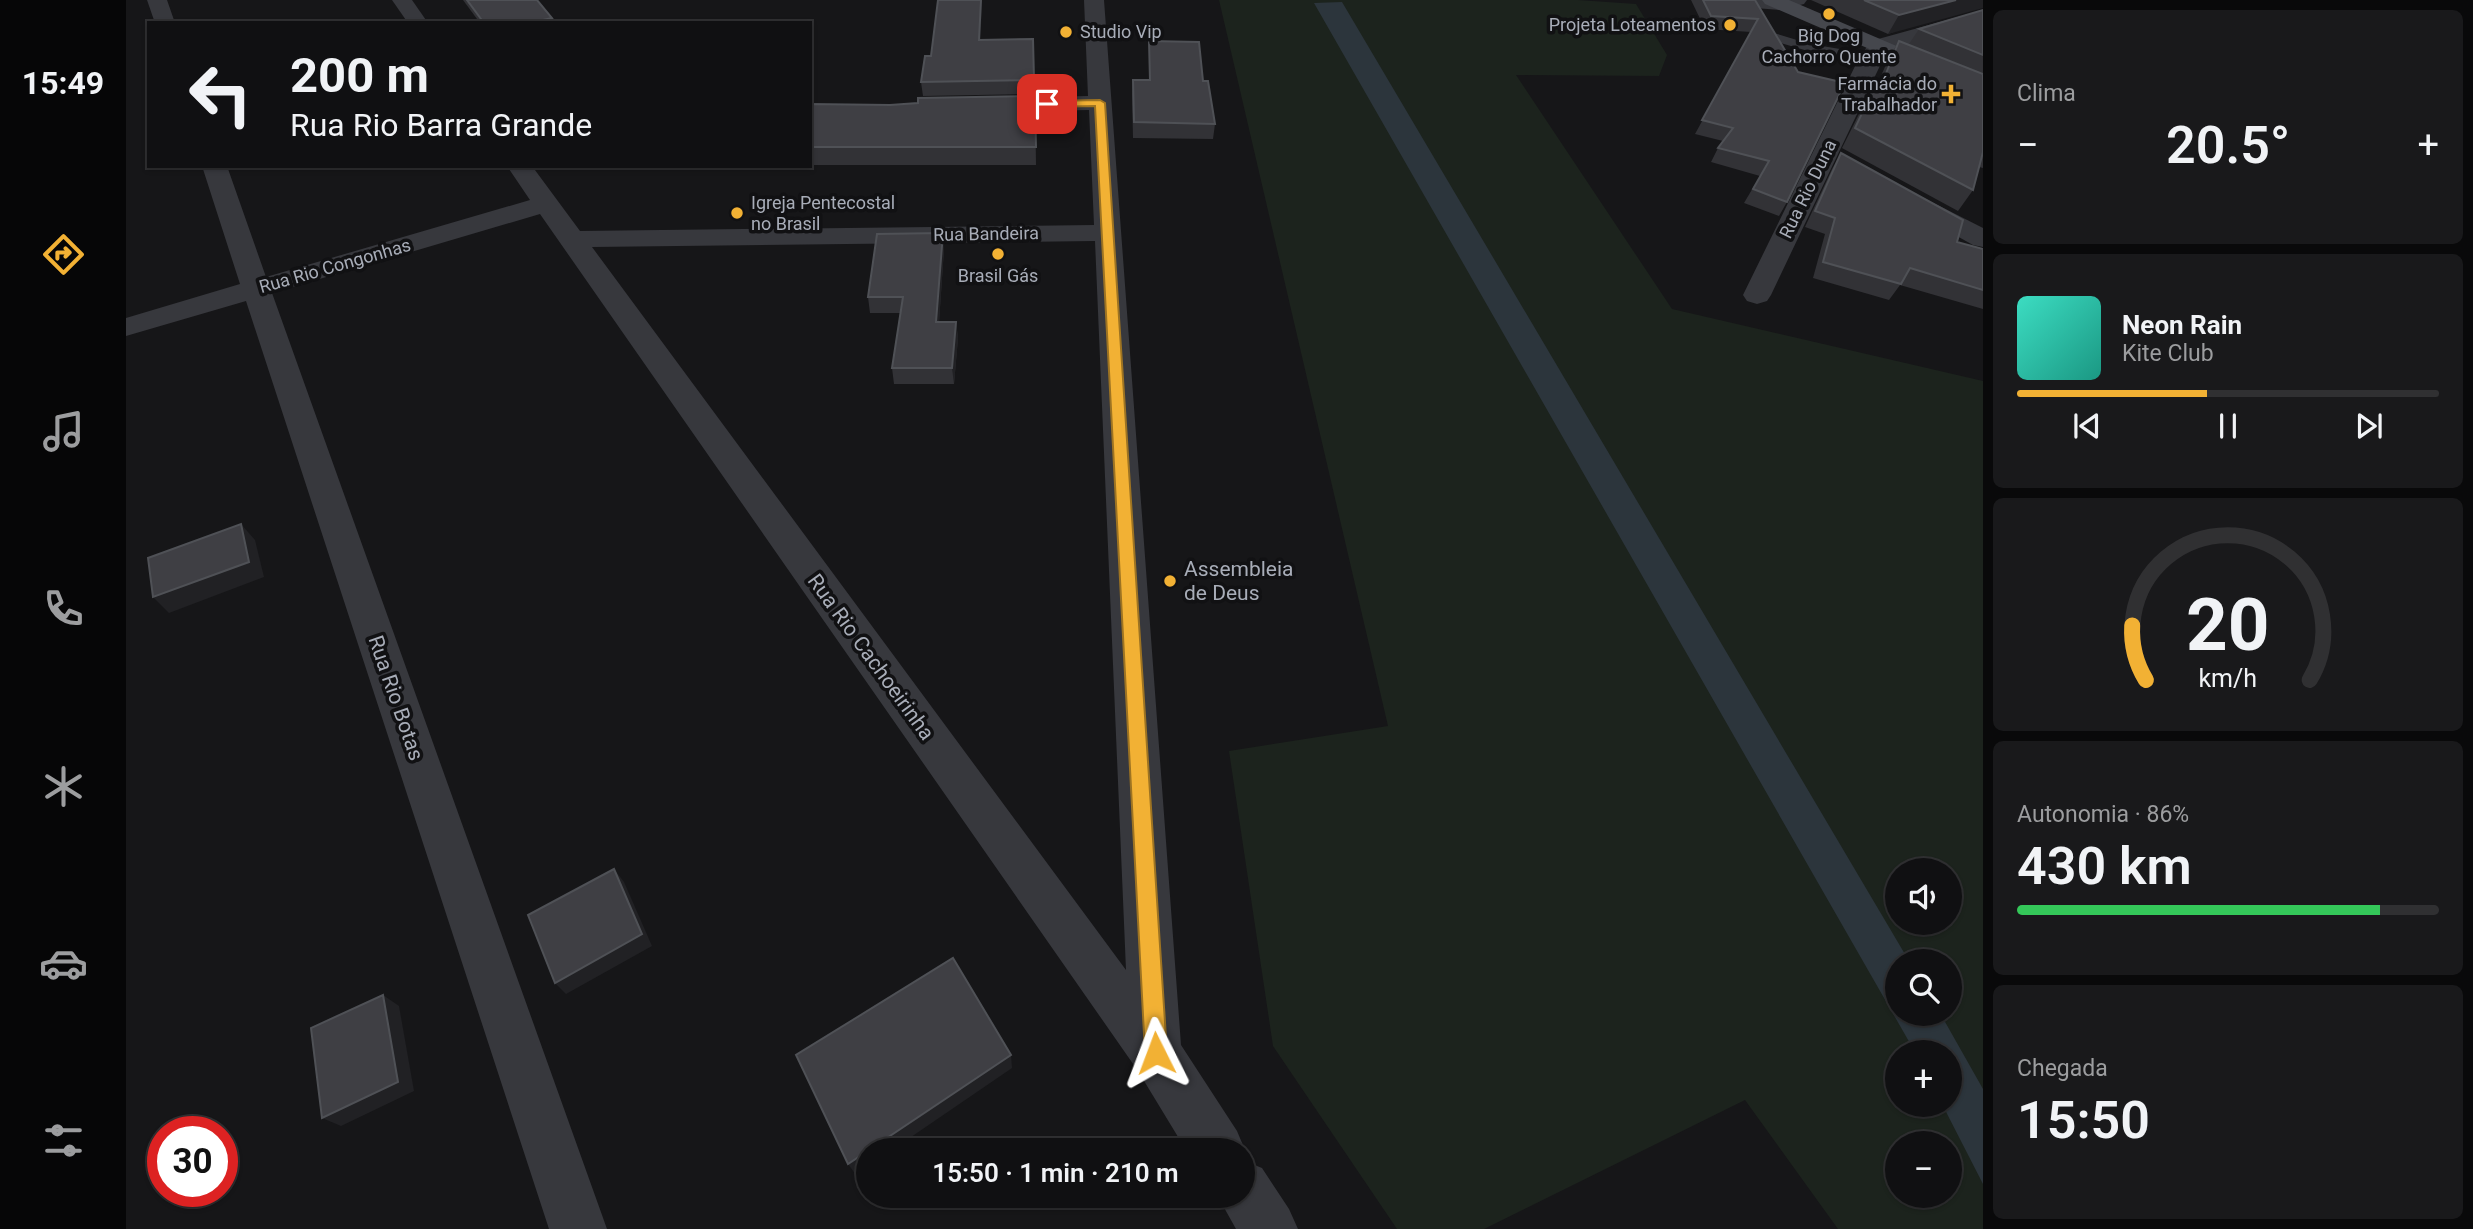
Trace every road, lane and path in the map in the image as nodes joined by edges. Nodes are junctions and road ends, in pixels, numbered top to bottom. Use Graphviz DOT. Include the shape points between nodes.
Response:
graph roads {
  1 [pos="158,0"];
  2 [pos="402,0"];
  3 [pos="1094,0"];
  4 [pos="1730,0"];
  5 [pos="1783,1"];
  6 [pos="1961,1"];
  7 [pos="1983,10"];
  8 [pos="1983,16"];
  9 [pos="164,21"];
  10 [pos="417,21"];
  11 [pos="1774,37"];
  12 [pos="1874,52"];
  13 [pos="1982,89"];
  14 [pos="1100,103"];
  15 [pos="962,106"];
  16 [pos="1826,152"];
  17 [pos="1850,165"];
  18 [pos="215,168"];
  19 [pos="520,168"];
  20 [pos="1898,192"];
  21 [pos="544,204"];
  22 [pos="1108,233"];
  23 [pos="569,239"];
  24 [pos="1983,239"];
  25 [pos="256,289"];
  26 [pos="1757,295"];
  27 [pos="126,327"];
  28 [pos="1156,1053"];
  29 [pos="1210,1138"];
  30 [pos="1255,1208"];
  31 [pos="579,1229"];
  32 [pos="1269,1229"];
  1 -- 9 [label="street"];
  2 -- 10 [label="street"];
  3 -- 14 [label="street"];
  4 -- 5 [label="street"];
  5 -- 12 [label="main road"];
  6 -- 7 [label="street"];
  8 -- 12 [label="street"];
  11 -- 12 [label="lane" via="1808,47"];
  12 -- 13 [label="main road"];
  12 -- 16 [label="street, Rua Rio Duna"];
  14 -- 15 [label="street"];
  14 -- 22 [label="street"];
  16 -- 17 [label="street"];
  16 -- 26 [label="street, Rua Rio Duna"];
  18 -- 25 [label="street, Rua Rio Botas"];
  19 -- 21 [label="street, Rua Rio Cachoeirinha"];
  20 -- 24 [label="street"];
  21 -- 23 [label="street, Rua Rio Cachoeirinha"];
  21 -- 25 [label="street, Rua Rio Congonhas"];
  22 -- 23 [label="street, Rua Bandeira"];
  22 -- 28 [label="street"];
  23 -- 28 [label="street, Rua Rio Cachoeirinha"];
  25 -- 27 [label="street, Rua Rio Congonhas"];
  25 -- 31 [label="street, Rua Rio Botas"];
  28 -- 29 [label="street, Rua Rio Cachoeirinha"];
  30 -- 32 [label="street"];
}
